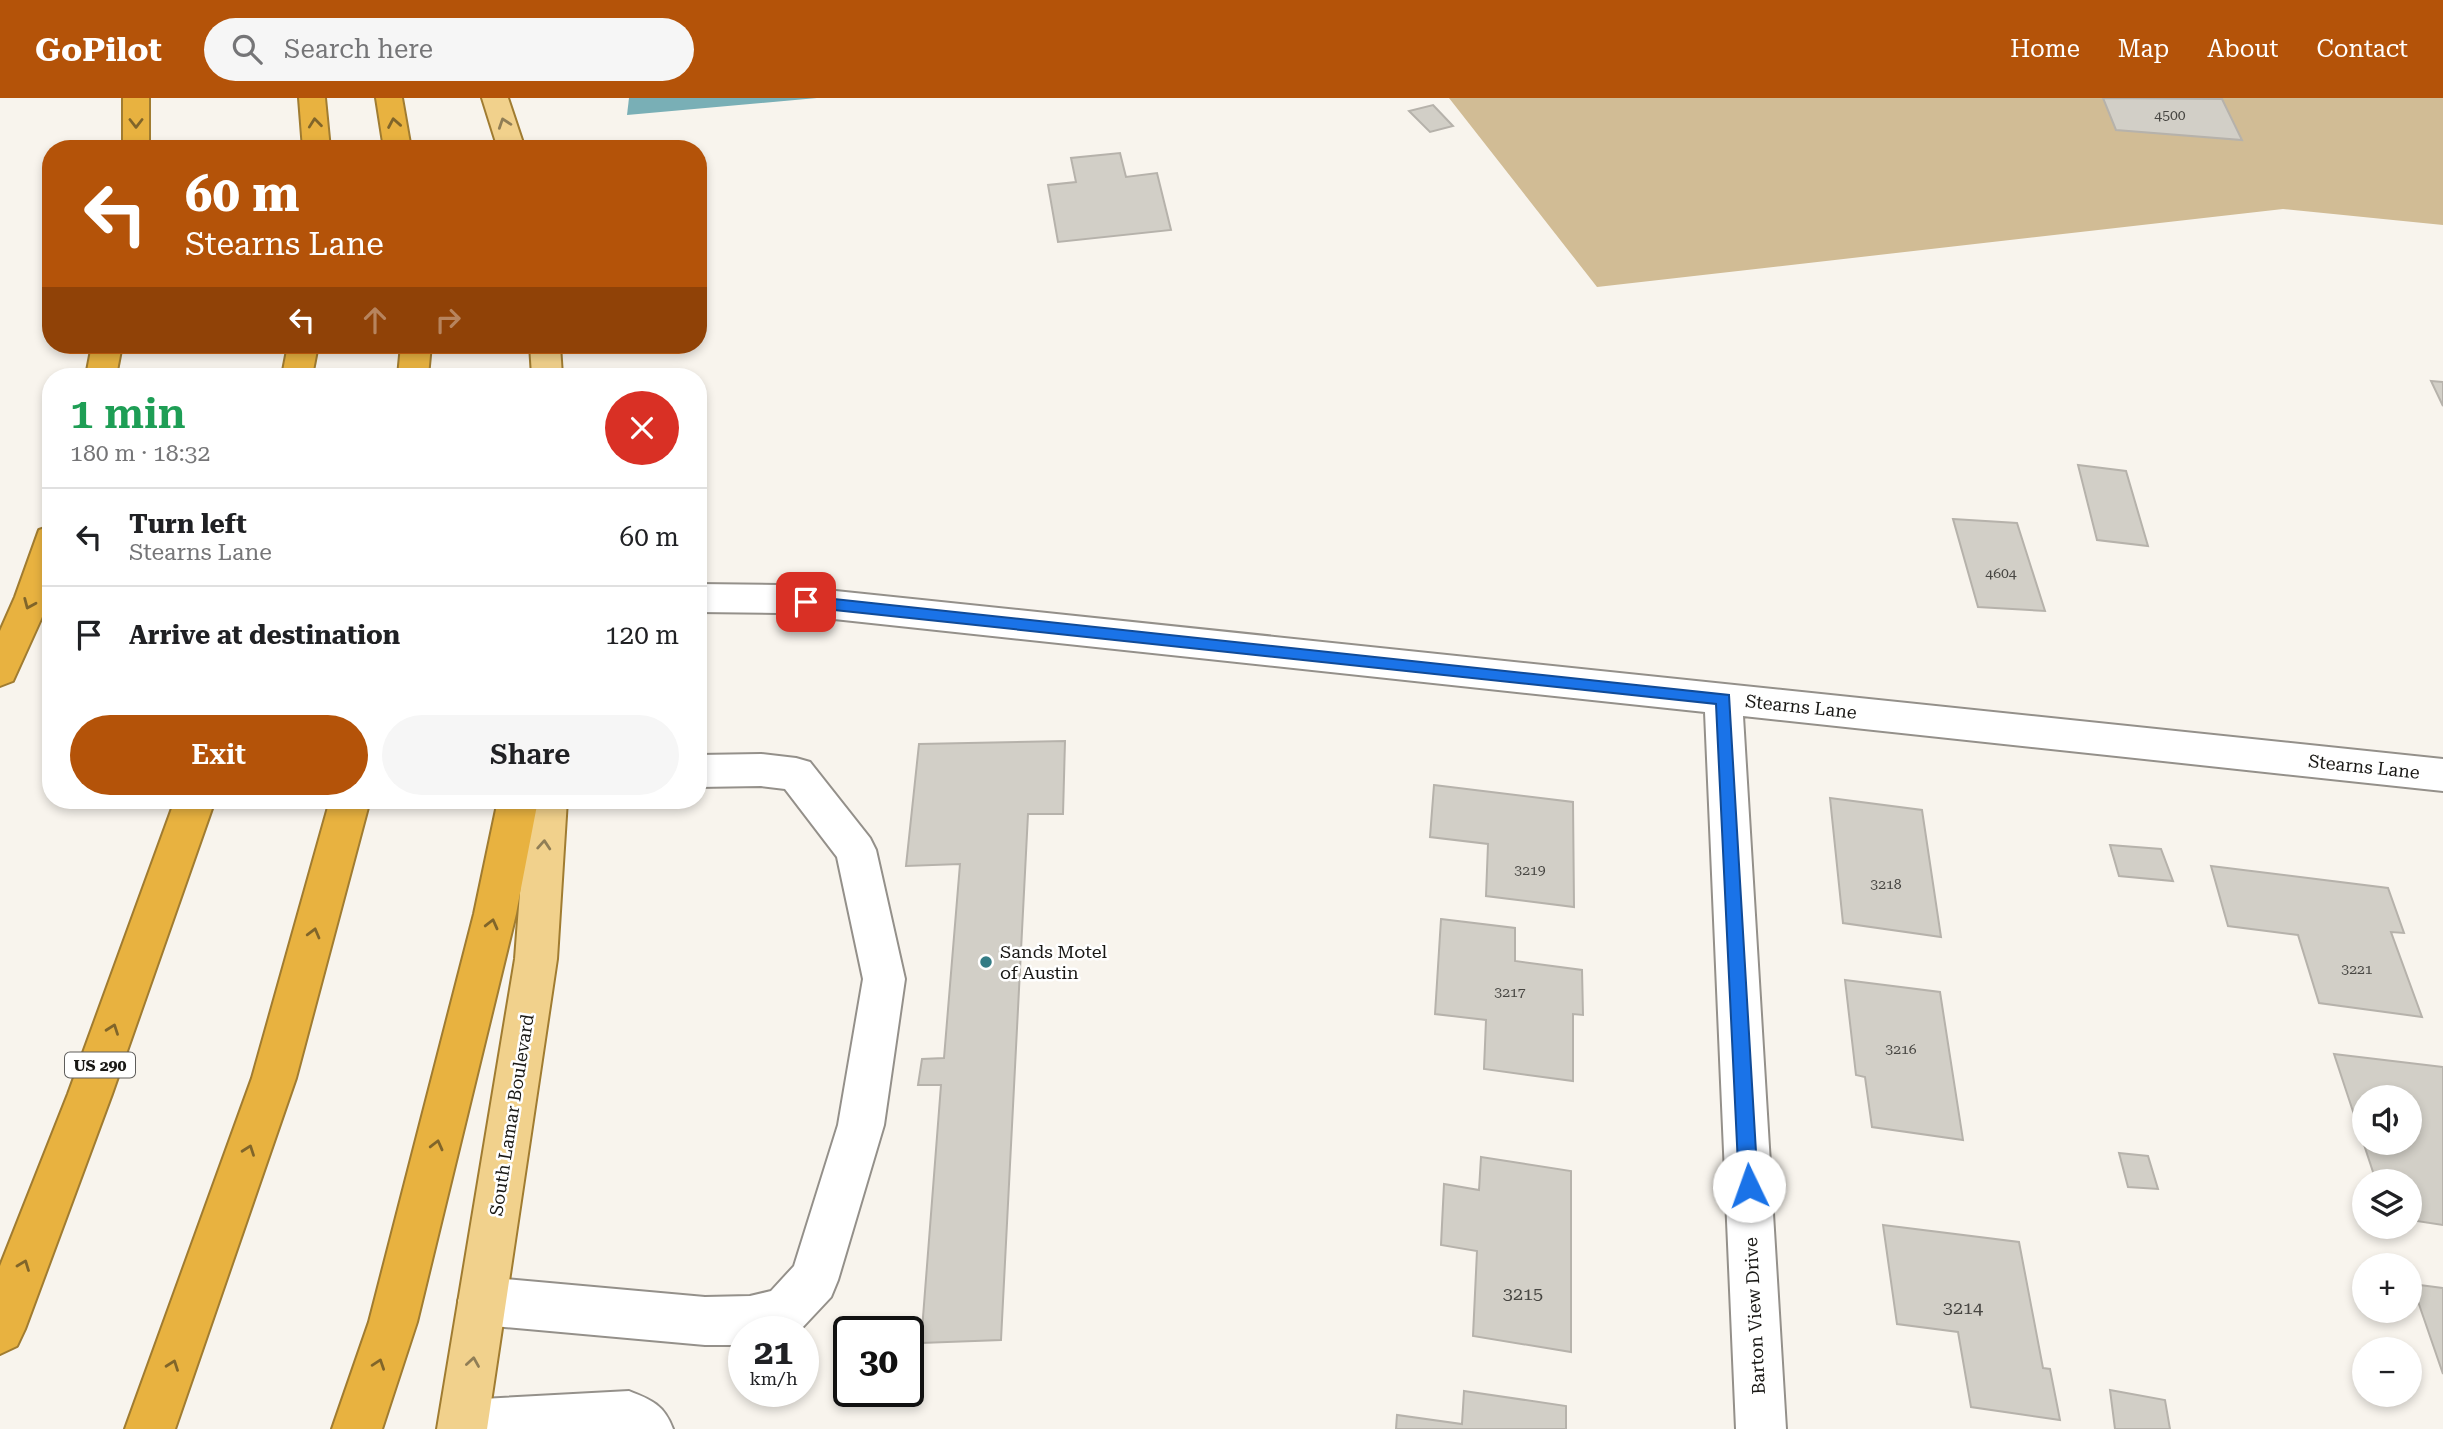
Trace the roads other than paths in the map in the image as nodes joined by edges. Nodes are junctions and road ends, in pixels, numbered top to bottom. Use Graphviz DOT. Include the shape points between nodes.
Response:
graph roads {
  1 [pos="136,98"];
  2 [pos="313,98"];
  3 [pos="389,98"];
  4 [pos="495,98"];
  5 [pos="136,140"];
  6 [pos="316,140"];
  7 [pos="396,140"];
  8 [pos="509,140"];
  9 [pos="42,568"];
  10 [pos="707,598"];
  11 [pos="0,671"];
  12 [pos="1723,699"];
  13 [pos="707,771"];
  14 [pos="2443,775"];
  15 [pos="192,809"];
  16 [pos="348,809"];
  17 [pos="517,809"];
  18 [pos="546,809"];
  19 [pos="482,1301"];
  20 [pos="0,1329"];
  21 [pos="462,1427"];
  22 [pos="150,1429"];
  23 [pos="357,1429"];
  24 [pos="648,1429"];
  25 [pos="1761,1429"];
  1 -- 5 [label="highway, one-way"];
  6 -- 2 [label="highway, one-way"];
  7 -- 3 [label="highway, one-way"];
  8 -- 4 [label="main road, one-way"];
  9 -- 11 [label="highway, one-way"];
  10 -- 12 [label="street, Stearns Lane" via="778,599"];
  12 -- 14 [label="street, Stearns Lane"];
  12 -- 25 [label="street, Barton View Drive"];
  13 -- 19 [label="street" via="796,774 856,850 884,979 861,1125 814,1280 784,1312 750,1320 705,1321"];
  20 -- 15 [label="highway, US 290, one-way"];
  22 -- 16 [label="highway, one-way" via="275,1078"];
  23 -- 17 [label="highway, one-way" via="393,1322"];
  19 -- 18 [label="main road, South Lamar Boulevard, one-way" via="536,959"];
  21 -- 19 [label="main road, South Lamar Boulevard, one-way"];
  21 -- 24 [label="street" via="629,1416"];
}
